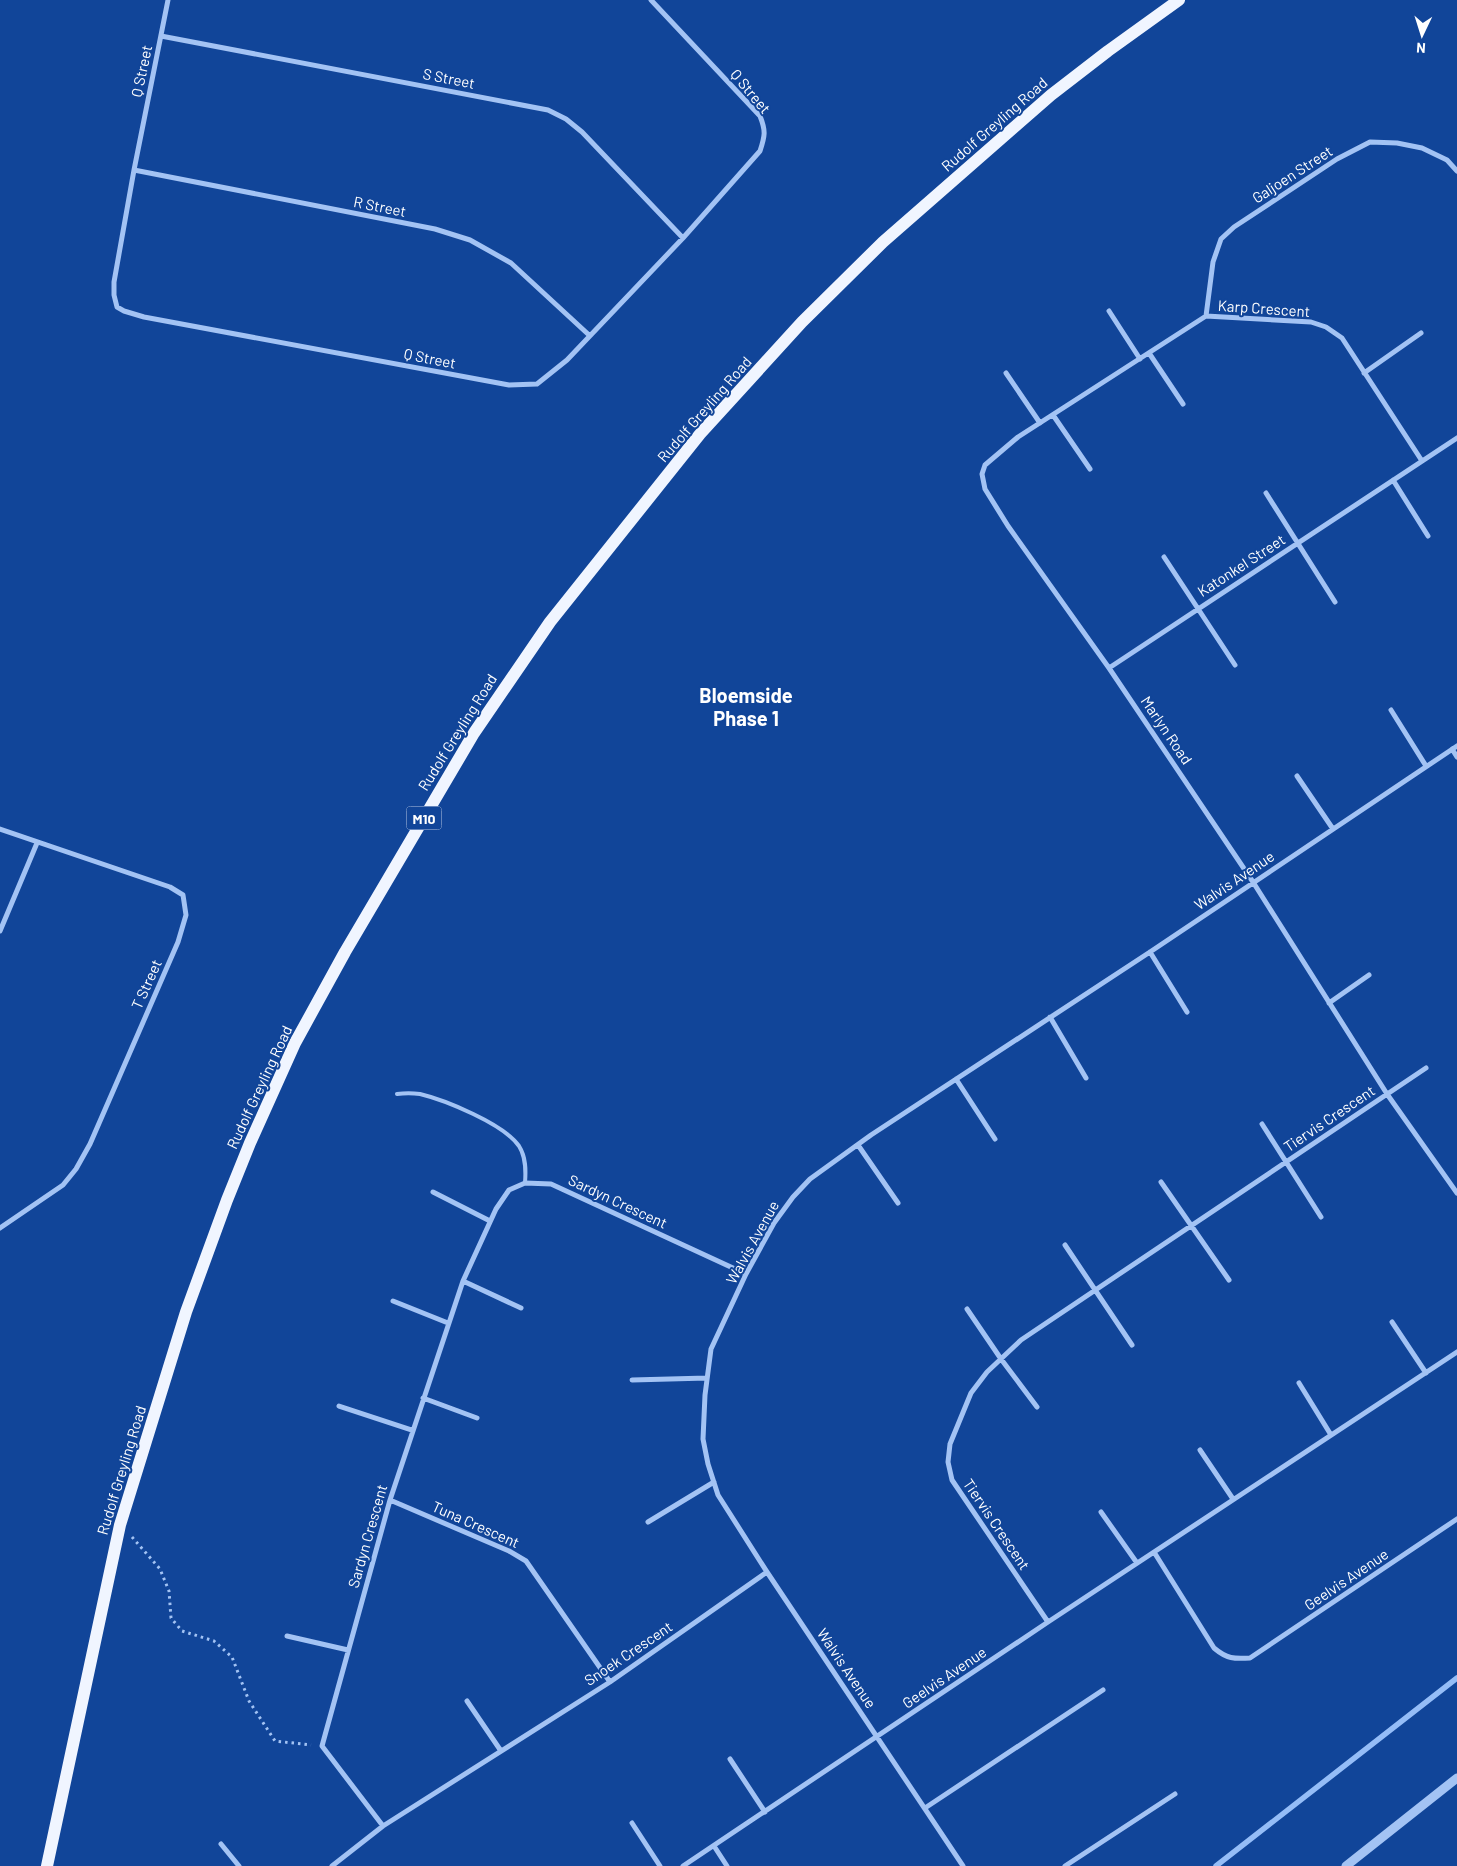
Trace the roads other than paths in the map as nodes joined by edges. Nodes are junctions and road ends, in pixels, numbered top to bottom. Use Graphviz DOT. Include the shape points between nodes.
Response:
graph roads {
  1 [pos="168,0"];
  2 [pos="651,0"];
  3 [pos="1180,0"];
  4 [pos="162,36"];
  5 [pos="1456,168"];
  6 [pos="134,170"];
  7 [pos="683,238"];
  8 [pos="1109,311"];
  9 [pos="1206,316"];
  10 [pos="1421,333"];
  11 [pos="589,335"];
  12 [pos="1149,353"];
  13 [pos="1140,359"];
  14 [pos="1006,373"];
  15 [pos="1364,373"];
  16 [pos="1183,404"];
  17 [pos="1053,415"];
  18 [pos="1040,423"];
  19 [pos="1457,438"];
  20 [pos="1422,461"];
  21 [pos="1090,468"];
  22 [pos="982,474"];
  23 [pos="1393,480"];
  24 [pos="1266,493"];
  25 [pos="1428,536"];
  26 [pos="1298,543"];
  27 [pos="1164,557"];
  28 [pos="1335,602"];
  29 [pos="1198,609"];
  30 [pos="1235,665"];
  31 [pos="1109,668"];
  32 [pos="1391,710"];
  33 [pos="1457,746"];
  34 [pos="1452,749"];
  35 [pos="1457,757"];
  36 [pos="1426,766"];
  37 [pos="1297,776"];
  38 [pos="0,829"];
  39 [pos="1333,829"];
  40 [pos="38,843"];
  41 [pos="1253,882"];
  42 [pos="0,931"];
  43 [pos="1150,952"];
  44 [pos="1369,975"];
  45 [pos="1329,1003"];
  46 [pos="1187,1012"];
  47 [pos="1050,1017"];
  48 [pos="1426,1068"];
  49 [pos="1086,1078"];
  50 [pos="956,1079"];
  51 [pos="397,1094"];
  52 [pos="1387,1094"];
  53 [pos="1262,1124"];
  54 [pos="995,1139"];
  55 [pos="858,1145"];
  56 [pos="1286,1162"];
  57 [pos="1161,1182"];
  58 [pos="525,1183"];
  59 [pos="433,1192"];
  60 [pos="1457,1193"];
  61 [pos="898,1203"];
  62 [pos="1321,1217"];
  63 [pos="490,1221"];
  64 [pos="1191,1226"];
  65 [pos="0,1228"];
  66 [pos="1065,1245"];
  67 [pos="746,1274"];
  68 [pos="1229,1280"];
  69 [pos="463,1281"];
  70 [pos="1095,1290"];
  71 [pos="392,1301"];
  72 [pos="521,1308"];
  73 [pos="967,1308"];
  74 [pos="1392,1322"];
  75 [pos="448,1323"];
  76 [pos="1132,1345"];
  77 [pos="1457,1352"];
  78 [pos="1001,1358"];
  79 [pos="1426,1373"];
  80 [pos="707,1378"];
  81 [pos="632,1380"];
  82 [pos="1298,1383"];
  83 [pos="423,1398"];
  84 [pos="339,1406"];
  85 [pos="1037,1407"];
  86 [pos="477,1418"];
  87 [pos="412,1430"];
  88 [pos="1331,1435"];
  89 [pos="1200,1450"];
  90 [pos="714,1482"];
  91 [pos="1234,1499"];
  92 [pos="390,1500"];
  93 [pos="1101,1512"];
  94 [pos="1457,1519"];
  95 [pos="648,1522"];
  96 [pos="1154,1552"];
  97 [pos="1137,1563"];
  98 [pos="766,1572"];
  99 [pos="1048,1622"];
  100 [pos="287,1636"];
  101 [pos="348,1650"];
  102 [pos="610,1682"];
  103 [pos="1102,1690"];
  104 [pos="467,1701"];
  105 [pos="878,1737"];
  106 [pos="501,1751"];
  107 [pos="730,1759"];
  108 [pos="1457,1778"];
  109 [pos="1175,1794"];
  110 [pos="925,1808"];
  111 [pos="766,1812"];
  112 [pos="632,1822"];
  113 [pos="384,1826"];
  114 [pos="221,1844"];
  115 [pos="714,1846"];
  116 [pos="47,1866"];
  117 [pos="239,1866"];
  118 [pos="332,1866"];
  119 [pos="660,1866"];
  120 [pos="683,1866"];
  121 [pos="727,1866"];
  122 [pos="963,1866"];
  123 [pos="1065,1866"];
  124 [pos="1346,1866"];
  1 -- 4 [label="street, Q Street"];
  2 -- 7 [label="street, Q Street" via="760,116 765,128 760,151"];
  3 -- 116 [label="main road, Rudolf Greyling Road / M10" via="1051,94 883,242 802,322 700,434 550,622 474,733 295,1043 227,1200 186,1312 120,1525"];
  4 -- 6 [label="street, Q Street"];
  4 -- 7 [label="street, S Street" via="548,110 582,132"];
  5 -- 9 [label="street, Galjoen Street" via="1422,148 1397,143 1370,142 1337,159 1221,239 1212,262"];
  6 -- 11 [label="street, R Street" via="434,229 470,240 511,263"];
  6 -- 11 [label="street, Q Street" via="114,282 117,306 133,314 509,385 537,384 567,360"];
  7 -- 11 [label="street, Q Street"];
  8 -- 13 [label="street"];
  9 -- 12 [label="street, Karp Crescent"];
  9 -- 15 [label="street, Karp Crescent" via="1311,322 1326,326 1342,338"];
  10 -- 15 [label="street"];
  12 -- 13 [label="street, Karp Crescent"];
  12 -- 16 [label="street"];
  13 -- 17 [label="street, Karp Crescent"];
  14 -- 18 [label="street"];
  15 -- 20 [label="street, Karp Crescent"];
  17 -- 18 [label="street, Karp Crescent"];
  17 -- 21 [label="street"];
  18 -- 22 [label="street, Karp Crescent" via="985,464"];
  19 -- 20 [label="street, Katonkel Street"];
  20 -- 23 [label="street, Katonkel Street"];
  22 -- 31 [label="street, Marlyn Road" via="985,489 1008,526"];
  23 -- 25 [label="street"];
  23 -- 26 [label="street, Katonkel Street"];
  24 -- 26 [label="street, Katonkel Street"];
  26 -- 28 [label="street, Katonkel Street"];
  26 -- 29 [label="street, Katonkel Street"];
  27 -- 29 [label="street, Katonkel Street"];
  29 -- 30 [label="street, Katonkel Street"];
  29 -- 31 [label="street, Katonkel Street"];
  31 -- 41 [label="street, Marlyn Road"];
  32 -- 36 [label="street"];
  33 -- 34 [label="street, Walvis Avenue"];
  34 -- 35 [label="street"];
  34 -- 36 [label="street, Walvis Avenue"];
  36 -- 39 [label="street, Walvis Avenue"];
  37 -- 39 [label="street"];
  38 -- 40 [label="street, T Street"];
  39 -- 41 [label="street, Walvis Avenue"];
  40 -- 42 [label="street"];
  40 -- 65 [label="street, T Street" via="170,887 183,895 186,915 178,942 90,1144 76,1169 63,1185"];
  41 -- 43 [label="street, Walvis Avenue"];
  41 -- 45 [label="street, Marlyn Road"];
  43 -- 46 [label="street"];
  43 -- 47 [label="street, Walvis Avenue"];
  44 -- 45 [label="street"];
  45 -- 52 [label="street, Marlyn Road"];
  47 -- 49 [label="street"];
  47 -- 50 [label="street, Walvis Avenue"];
  48 -- 52 [label="street"];
  50 -- 54 [label="street"];
  50 -- 55 [label="street, Walvis Avenue"];
  51 -- 58 [label="lane" via="419,1094 431,1098 499,1128 518,1145 524,1156"];
  52 -- 56 [label="street, Tiervis Crescent"];
  52 -- 60 [label="street, Marlyn Road"];
  53 -- 56 [label="street, Tiervis Crescent"];
  55 -- 61 [label="street"];
  55 -- 67 [label="street, Walvis Avenue" via="810,1179 792,1197"];
  56 -- 62 [label="street, Tiervis Crescent"];
  56 -- 64 [label="street, Tiervis Crescent"];
  57 -- 64 [label="street"];
  58 -- 63 [label="street, Sardyn Crescent" via="509,1190"];
  58 -- 67 [label="street, Sardyn Crescent" via="551,1184"];
  59 -- 63 [label="street"];
  63 -- 69 [label="street, Sardyn Crescent"];
  64 -- 68 [label="street"];
  64 -- 70 [label="street, Tiervis Crescent"];
  66 -- 70 [label="street"];
  67 -- 80 [label="street, Walvis Avenue" via="711,1349"];
  69 -- 72 [label="street"];
  69 -- 75 [label="street, Sardyn Crescent"];
  70 -- 76 [label="street"];
  70 -- 78 [label="street, Tiervis Crescent" via="1021,1340"];
  71 -- 75 [label="street"];
  73 -- 78 [label="street"];
  74 -- 79 [label="street"];
  75 -- 83 [label="street, Sardyn Crescent"];
  77 -- 79 [label="street, Geelvis Avenue"];
  78 -- 85 [label="street"];
  78 -- 99 [label="street, Tiervis Crescent" via="971,1393 950,1444 948,1462 952,1480"];
  79 -- 88 [label="street, Geelvis Avenue"];
  80 -- 81 [label="street"];
  80 -- 90 [label="street, Walvis Avenue" via="704,1439"];
  82 -- 88 [label="street"];
  83 -- 86 [label="street"];
  83 -- 87 [label="street, Sardyn Crescent"];
  84 -- 87 [label="street"];
  87 -- 92 [label="street, Sardyn Crescent"];
  88 -- 91 [label="street, Geelvis Avenue"];
  89 -- 91 [label="street"];
  90 -- 95 [label="street"];
  90 -- 98 [label="street, Walvis Avenue" via="718,1495"];
  91 -- 96 [label="street, Geelvis Avenue"];
  92 -- 101 [label="street, Sardyn Crescent"];
  92 -- 102 [label="street, Tuna Crescent" via="509,1550 526,1561"];
  93 -- 97 [label="street"];
  94 -- 96 [label="street, Geelvis Avenue" via="1250,1658 1223,1656 1214,1648"];
  96 -- 97 [label="street, Geelvis Avenue"];
  97 -- 99 [label="street, Geelvis Avenue"];
  98 -- 102 [label="street, Snoek Crescent"];
  98 -- 105 [label="street, Walvis Avenue"];
  99 -- 105 [label="street, Geelvis Avenue"];
  100 -- 101 [label="street"];
  101 -- 113 [label="street, Sardyn Crescent" via="322,1746"];
  102 -- 106 [label="street, Snoek Crescent"];
  103 -- 110 [label="street"];
  104 -- 106 [label="street"];
  105 -- 110 [label="street, Walvis Avenue"];
  105 -- 111 [label="street, Geelvis Avenue"];
  106 -- 113 [label="street, Snoek Crescent"];
  107 -- 111 [label="street"];
  108 -- 124 [label="street"];
  109 -- 123 [label="street"];
  110 -- 122 [label="street, Walvis Avenue"];
  111 -- 115 [label="street, Geelvis Avenue"];
  112 -- 119 [label="street"];
  113 -- 118 [label="street, Snoek Crescent"];
  114 -- 117 [label="street"];
  115 -- 120 [label="street, Geelvis Avenue"];
  115 -- 121 [label="street"];
}
